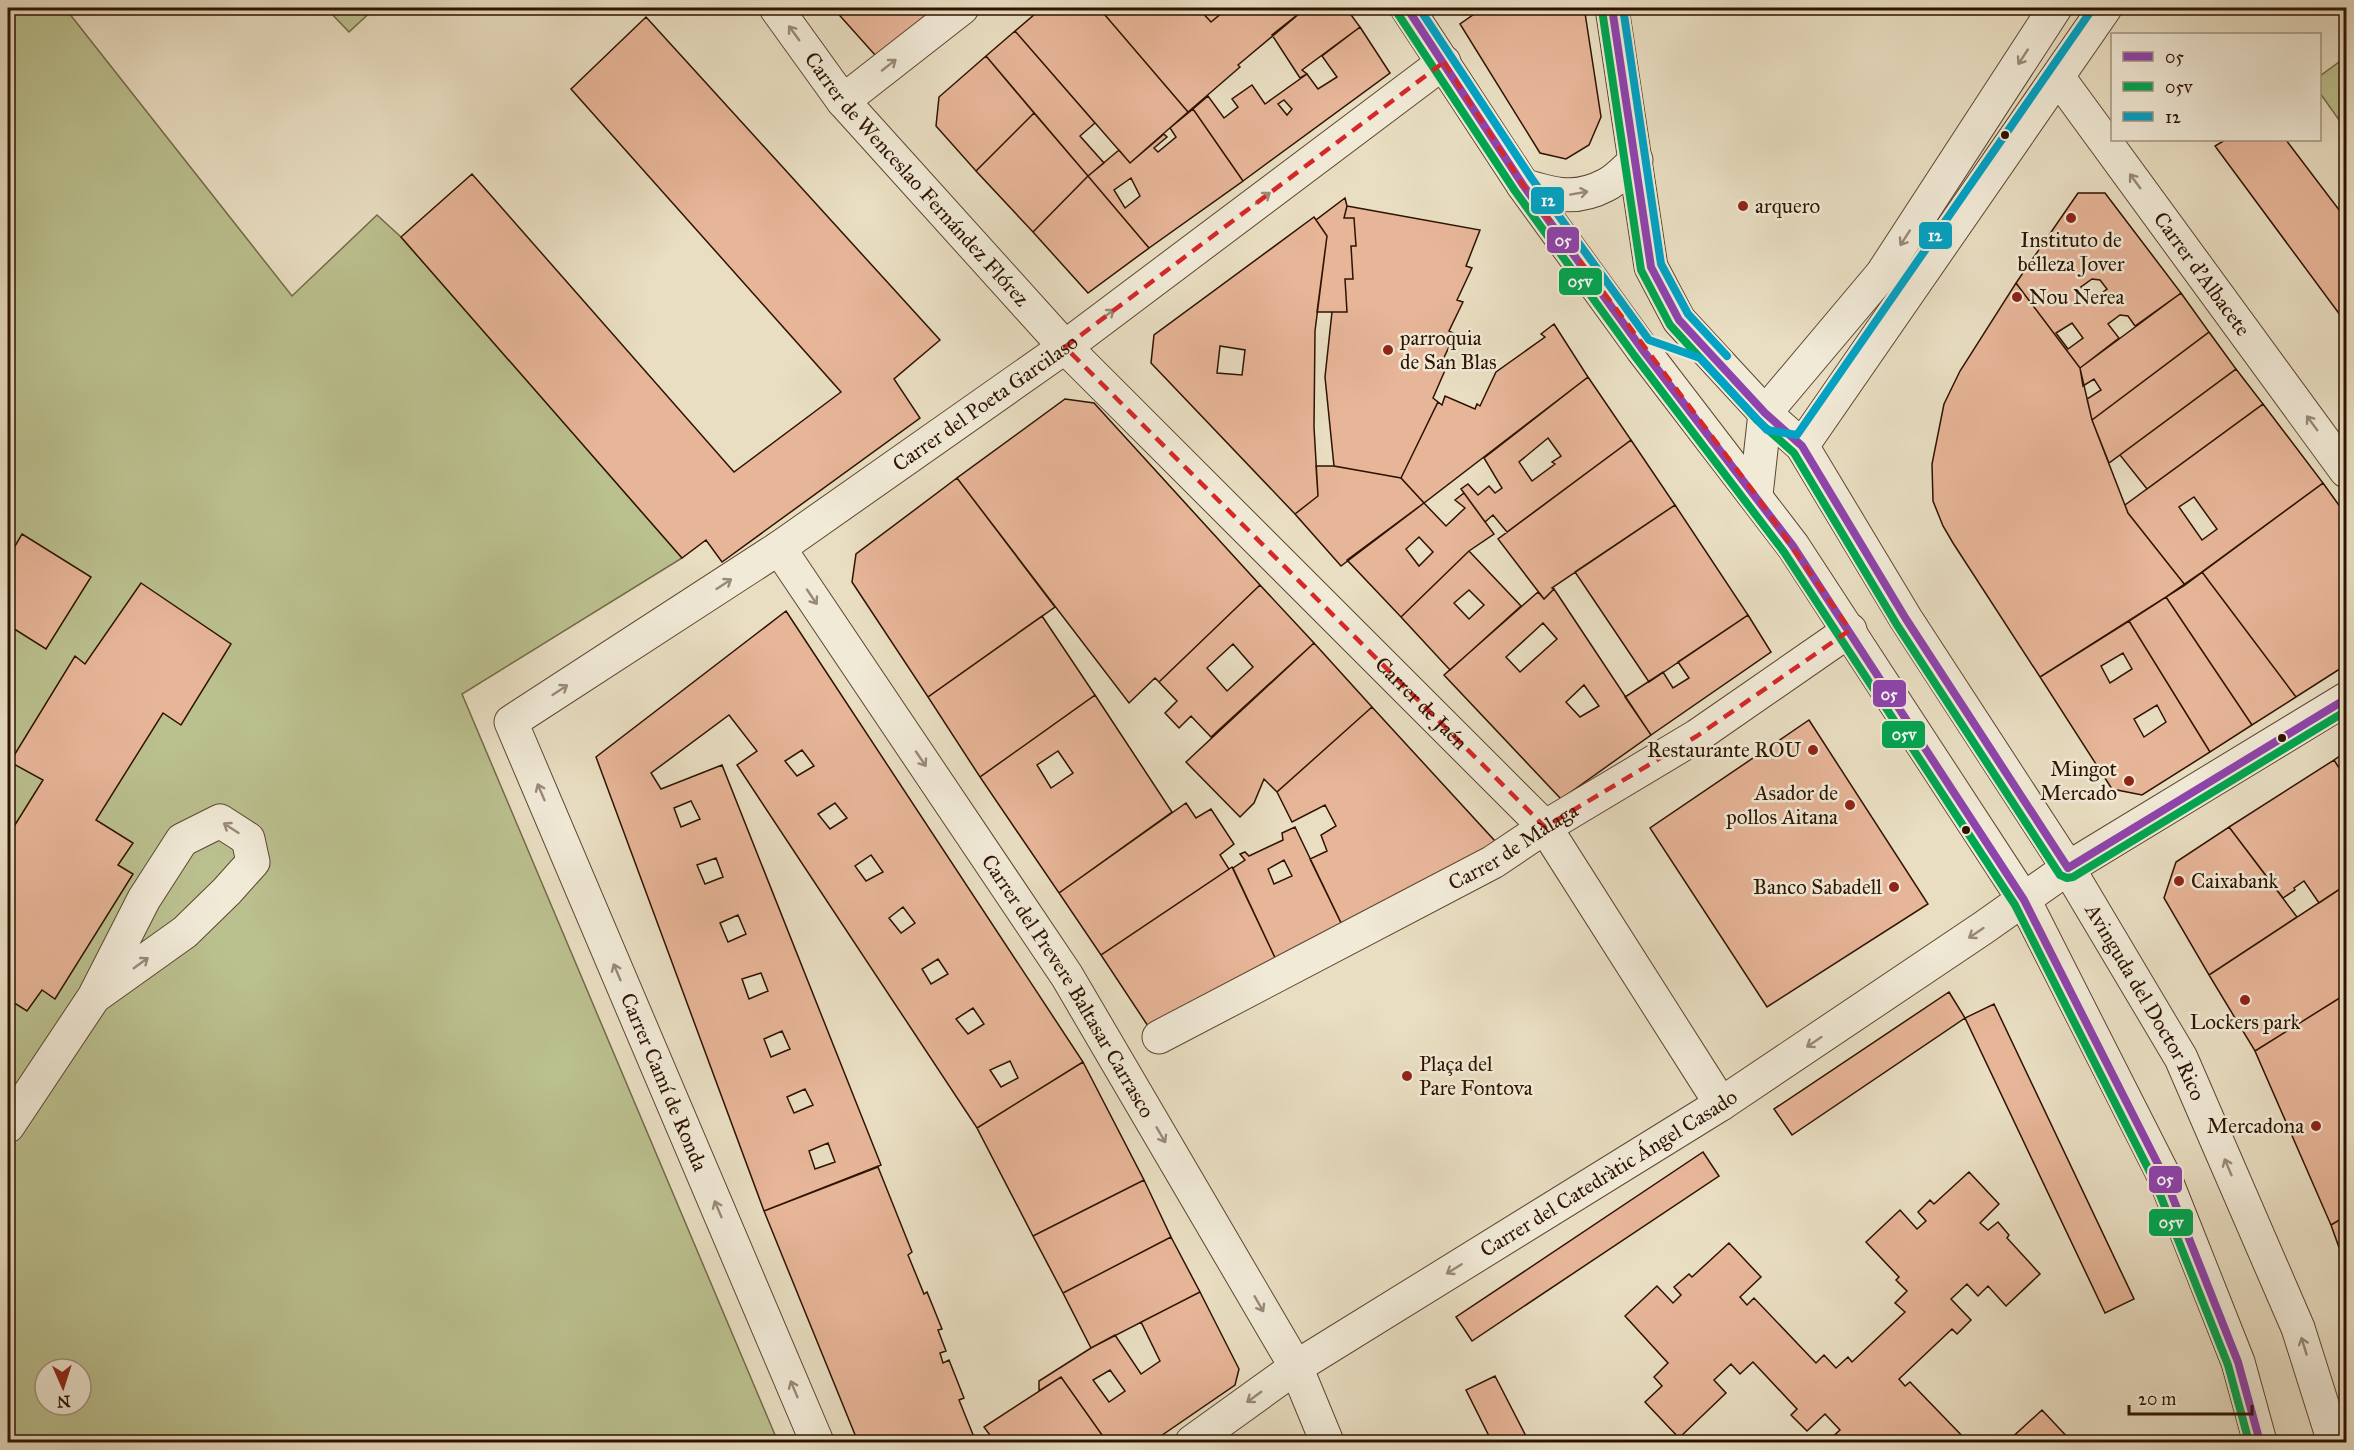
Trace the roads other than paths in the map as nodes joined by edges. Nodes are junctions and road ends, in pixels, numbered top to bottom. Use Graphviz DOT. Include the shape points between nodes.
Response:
graph roads {
  1 [pos="776,8"];
  2 [pos="962,8"];
  3 [pos="1407,8"];
  4 [pos="1612,8"];
  5 [pos="2055,8"];
  6 [pos="2105,8"];
  7 [pos="1444,62"];
  8 [pos="2058,77"];
  9 [pos="843,101"];
  10 [pos="1635,160"];
  11 [pos="1522,185"];
  12 [pos="1065,347"];
  13 [pos="1642,349"];
  14 [pos="1763,427"];
  15 [pos="1802,446"];
  16 [pos="2346,471"];
  17 [pos="1756,495"];
  18 [pos="779,548"];
  19 [pos="1850,630"];
  20 [pos="2346,699"];
  21 [pos="511,722"];
  22 [pos="1545,827"];
  23 [pos="2068,868"];
  24 [pos="2024,900"];
  25 [pos="94,998"];
  26 [pos="1159,1036"];
  27 [pos="1721,1104"];
  28 [pos="8,1126"];
  29 [pos="1296,1367"];
  30 [pos="817,1443"];
  31 [pos="1192,1443"];
  32 [pos="1327,1443"];
  33 [pos="2260,1443"];
  34 [pos="2334,1443"];
  9 -- 1 [label="street, Carrer de Wenceslao Fernández Flórez, one-way"];
  9 -- 2 [label="street, one-way"];
  3 -- 7 [label="street"];
  4 -- 10 [label="street"];
  5 -- 14 [label="street, one-way" via="1882,274"];
  6 -- 8 [label="street"];
  7 -- 11 [label="street"];
  12 -- 7 [label="street, Carrer del Poeta Garcilaso, one-way"];
  8 -- 15 [label="street"];
  16 -- 8 [label="street, Carrer d'Albacete, one-way"];
  9 -- 12 [label="street, Carrer de Wenceslao Fernández Flórez"];
  11 -- 10 [label="street, one-way" via="1554,195 1580,194 1608,185"];
  10 -- 14 [label="street" via="1651,267 1679,320"];
  11 -- 13 [label="street"];
  12 -- 18 [label="street, Carrer del Poeta Garcilaso"];
  12 -- 22 [label="street, Carrer de Jaén"];
  13 -- 14 [label="street" via="1695,367"];
  13 -- 17 [label="street"];
  14 -- 15 [label="street, Avinguda del Doctor Rico"];
  14 -- 17 [label="street"];
  15 -- 23 [label="street, Avinguda del Doctor Rico" via="1906,619"];
  17 -- 19 [label="street"];
  21 -- 18 [label="street, Carrer del Poeta Garcilaso, one-way"];
  18 -- 29 [label="street, Carrer del Prevere Baltasar Carrasco, one-way" via="1067,976"];
  19 -- 22 [label="street, Carrer de Màlaga" via="1697,736"];
  19 -- 24 [label="street"];
  20 -- 23 [label="street, Carrer del Catedràtic Ángel Casado"];
  30 -- 21 [label="street, Carrer Camí de Ronda, one-way"];
  22 -- 26 [label="street, Carrer de Màlaga" via="1492,862"];
  22 -- 27 [label="street, Carrer de Jaén"];
  23 -- 24 [label="street, Carrer del Catedràtic Ángel Casado"];
  34 -- 23 [label="street, Avinguda del Doctor Rico, one-way" via="2298,1328 2181,1058"];
  24 -- 27 [label="street, Carrer del Catedràtic Ángel Casado, one-way"];
  24 -- 33 [label="street" via="2165,1178 2238,1362"];
  25 -- 25 [label="street, one-way" via="184,932 227,891 253,862 248,839 220,821 182,840 144,899"];
  25 -- 28 [label="street"];
  27 -- 29 [label="street, Carrer del Catedràtic Ángel Casado, one-way"];
  29 -- 31 [label="street, Carrer del Catedràtic Ángel Casado, one-way"];
  29 -- 32 [label="street, Carrer del Prevere Baltasar Carrasco"];
}
